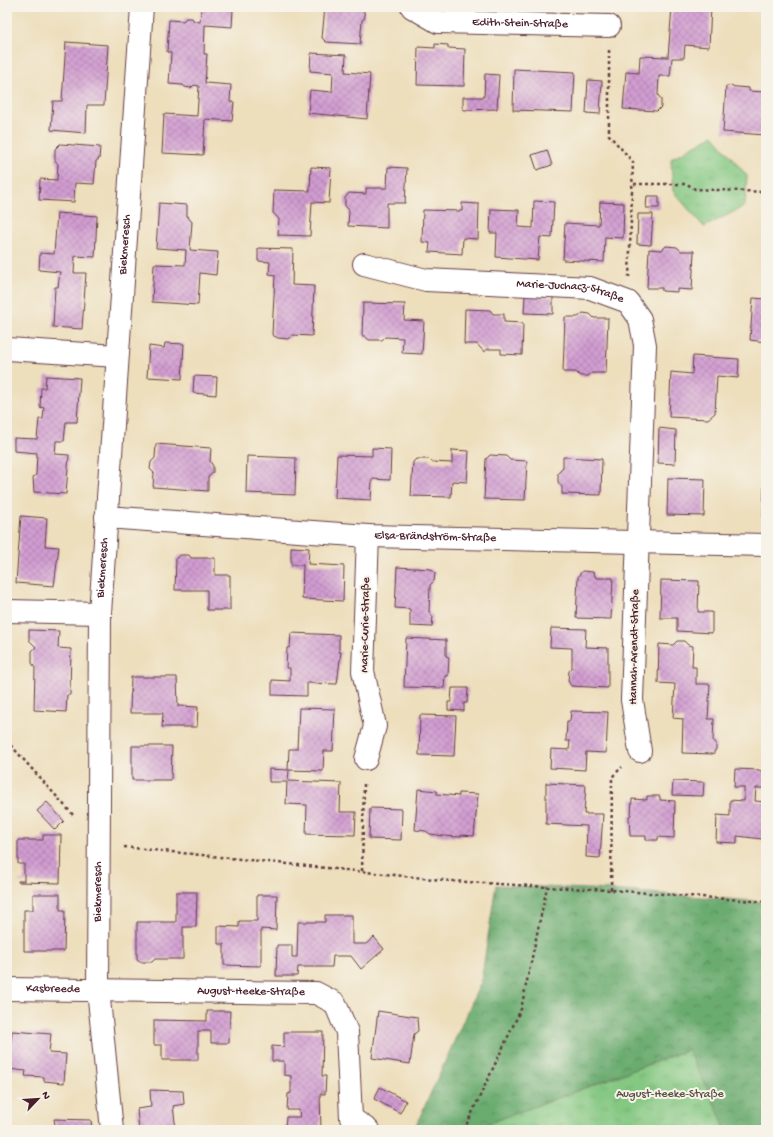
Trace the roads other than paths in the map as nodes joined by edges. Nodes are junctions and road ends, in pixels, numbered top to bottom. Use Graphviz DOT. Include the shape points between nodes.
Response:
graph roads {
  1 [pos="142,7"];
  2 [pos="412,7"];
  3 [pos="609,26"];
  4 [pos="364,264"];
  5 [pos="7,349"];
  6 [pos="117,356"];
  7 [pos="106,517"];
  8 [pos="368,536"];
  9 [pos="638,542"];
  10 [pos="766,545"];
  11 [pos="7,611"];
  12 [pos="100,613"];
  13 [pos="640,751"];
  14 [pos="366,759"];
  15 [pos="7,989"];
  16 [pos="98,989"];
  17 [pos="112,1130"];
  18 [pos="368,1130"];
  1 -- 6 [label="street, Biekmeresch"];
  2 -- 3 [label="street, Edith-Stein-Straße" via="438,22"];
  4 -- 9 [label="street, Marie-Juchacz-Straße" via="426,280 590,288 628,302 640,319 645,345"];
  5 -- 6 [label="street"];
  6 -- 7 [label="street, Biekmeresch"];
  7 -- 8 [label="street, Elsa-Brändström-Straße"];
  7 -- 12 [label="street, Biekmeresch"];
  8 -- 9 [label="street, Elsa-Brändström-Straße"];
  8 -- 14 [label="street, Marie-Curie-Straße" via="363,671 375,726"];
  9 -- 10 [label="street, Elsa-Brändström-Straße"];
  9 -- 13 [label="street, Hannah-Arendt-Straße" via="632,700"];
  11 -- 12 [label="street"];
  12 -- 16 [label="street, Biekmeresch"];
  15 -- 16 [label="street, Kasbreede"];
  16 -- 17 [label="street, Biekmeresch"];
  16 -- 18 [label="street, August-Heeke-Straße" via="316,993 322,996 335,1003 347,1032 351,1118"];
}
